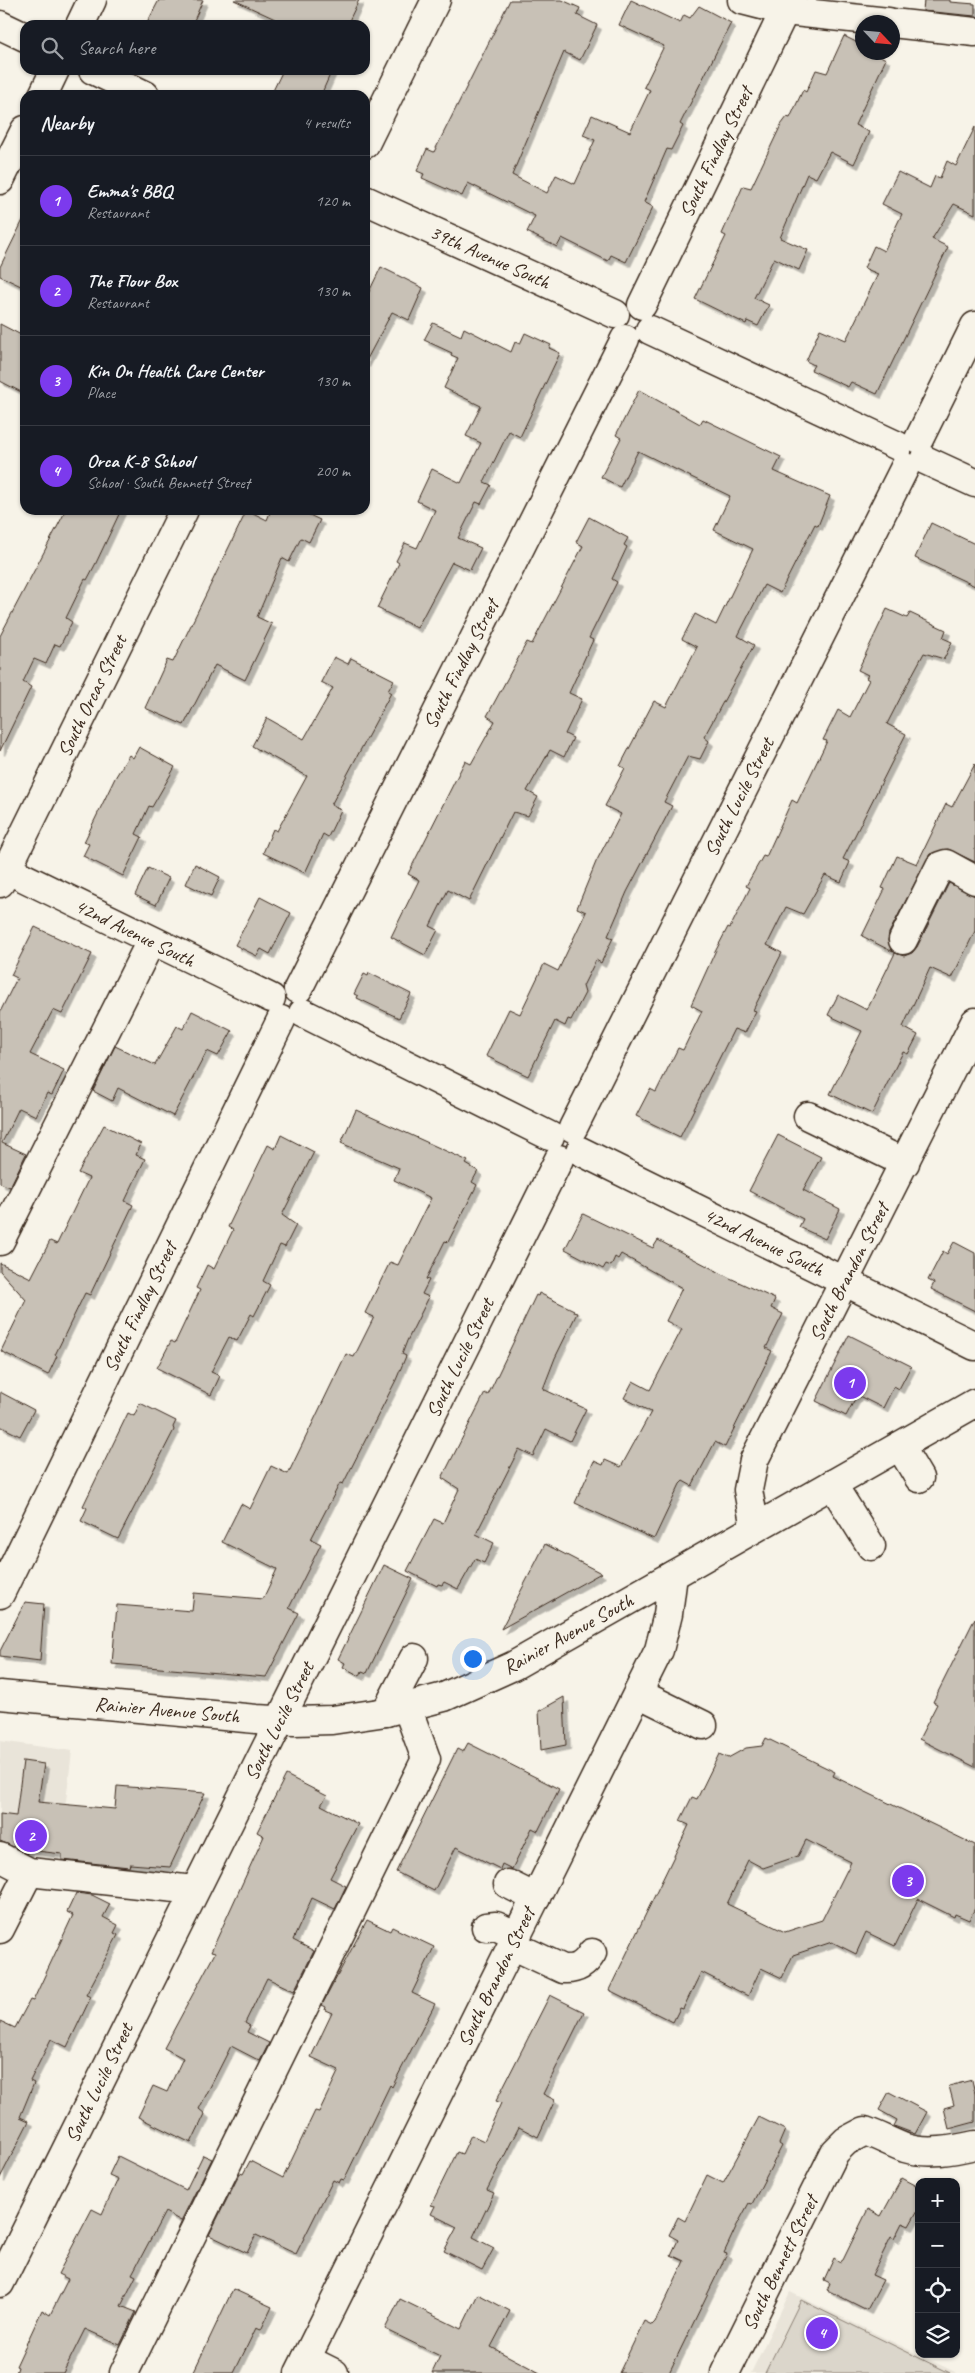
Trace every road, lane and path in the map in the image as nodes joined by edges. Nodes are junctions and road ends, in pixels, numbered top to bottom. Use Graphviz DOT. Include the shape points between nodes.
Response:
graph roads {
  1 [pos="92,0"];
  2 [pos="436,0"];
  3 [pos="742,0"];
  4 [pos="787,6"];
  5 [pos="855,17"];
  6 [pos="82,20"];
  7 [pos="900,24"];
  8 [pos="0,25"];
  9 [pos="975,32"];
  10 [pos="20,35"];
  11 [pos="52,75"];
  12 [pos="103,75"];
  13 [pos="44,90"];
  14 [pos="135,90"];
  15 [pos="370,134"];
  16 [pos="20,140"];
  17 [pos="0,180"];
  18 [pos="370,202"];
  19 [pos="642,305"];
  20 [pos="615,314"];
  21 [pos="975,326"];
  22 [pos="637,335"];
  23 [pos="912,453"];
  24 [pos="975,483"];
  25 [pos="181,515"];
  26 [pos="2,873"];
  27 [pos="975,880"];
  28 [pos="903,940"];
  29 [pos="152,941"];
  30 [pos="288,1005"];
  31 [pos="975,1022"];
  32 [pos="808,1116"];
  33 [pos="566,1143"];
  34 [pos="905,1163"];
  35 [pos="0,1240"];
  36 [pos="844,1282"];
  37 [pos="975,1346"];
  38 [pos="975,1403"];
  39 [pos="900,1446"];
  40 [pos="919,1478"];
  41 [pos="832,1484"];
  42 [pos="755,1528"];
  43 [pos="871,1546"];
  44 [pos="673,1575"];
  45 [pos="2,1584"];
  46 [pos="414,1658"];
  47 [pos="638,1693"];
  48 [pos="0,1695"];
  49 [pos="396,1710"];
  50 [pos="281,1720"];
  51 [pos="704,1725"];
  52 [pos="0,1857"];
  53 [pos="29,1872"];
  54 [pos="508,1884"];
  55 [pos="194,1890"];
  56 [pos="536,1898"];
  57 [pos="486,1927"];
  58 [pos="0,1929"];
  59 [pos="515,1940"];
  60 [pos="592,1953"];
  61 [pos="975,2145"];
  62 [pos="0,2283"];
  63 [pos="303,2366"];
  64 [pos="124,2373"];
  65 [pos="334,2373"];
  66 [pos="725,2373"];
  1 -- 6 [label="street"];
  2 -- 15 [label="street"];
  3 -- 4 [label="street"];
  4 -- 5 [label="street"];
  4 -- 19 [label="street, South Findlay Street"];
  7 -- 9 [label="street"];
  8 -- 10 [label="street"];
  11 -- 13 [label="street"];
  12 -- 14 [label="street"];
  16 -- 17 [label="street"];
  18 -- 20 [label="street, 39th Avenue South"];
  19 -- 20 [label="street" via="627,303"];
  19 -- 22 [label="street" via="651,316"];
  20 -- 22 [label="street" via="614,328"];
  21 -- 23 [label="street, South Lucile Street"];
  22 -- 23 [label="street"];
  22 -- 30 [label="street, South Findlay Street"];
  23 -- 24 [label="street"];
  23 -- 33 [label="street, South Lucile Street"];
  25 -- 26 [label="street, South Orcas Street"];
  26 -- 29 [label="street, 42nd Avenue South"];
  27 -- 28 [label="street" via="946,864 940,866"];
  29 -- 30 [label="street, 42nd Avenue South"];
  29 -- 35 [label="street"];
  30 -- 33 [label="street, 42nd Avenue South"];
  30 -- 45 [label="street, South Findlay Street"];
  31 -- 34 [label="street, South Brandon Street"];
  32 -- 34 [label="street"];
  33 -- 36 [label="street, 42nd Avenue South"];
  33 -- 50 [label="street, South Lucile Street"];
  34 -- 36 [label="street, South Brandon Street"];
  36 -- 37 [label="street, 42nd Avenue South"];
  36 -- 42 [label="street, South Brandon Street" via="754,1460 748,1490"];
  38 -- 39 [label="street, Rainier Avenue South"];
  39 -- 40 [label="street"];
  39 -- 41 [label="street, Rainier Avenue South"];
  41 -- 42 [label="street, Rainier Avenue South"];
  41 -- 43 [label="street"];
  42 -- 44 [label="street, Rainier Avenue South"];
  44 -- 47 [label="street, South Brandon Street" via="659,1650"];
  44 -- 49 [label="street, Rainier Avenue South" via="514,1666 444,1696"];
  46 -- 49 [label="street"];
  47 -- 51 [label="street"];
  47 -- 56 [label="street, South Brandon Street"];
  48 -- 50 [label="street, Rainier Avenue South"];
  49 -- 50 [label="street, Rainier Avenue South" via="332,1720"];
  49 -- 64 [label="street" via="426,1759 379,1878"];
  50 -- 55 [label="street, South Lucile Street"];
  52 -- 53 [label="street"];
  53 -- 55 [label="street"];
  53 -- 58 [label="street"];
  54 -- 56 [label="street"];
  55 -- 62 [label="street, South Lucile Street"];
  56 -- 59 [label="street, South Brandon Street"];
  57 -- 59 [label="street" via="496,1926"];
  59 -- 60 [label="street" via="563,1969 570,1970 584,1964"];
  59 -- 63 [label="street, South Brandon Street"];
  61 -- 66 [label="street, South Bennett Street" via="927,2151 905,2148 865,2131 846,2141 835,2152"];
  63 -- 65 [label="street"];
}
